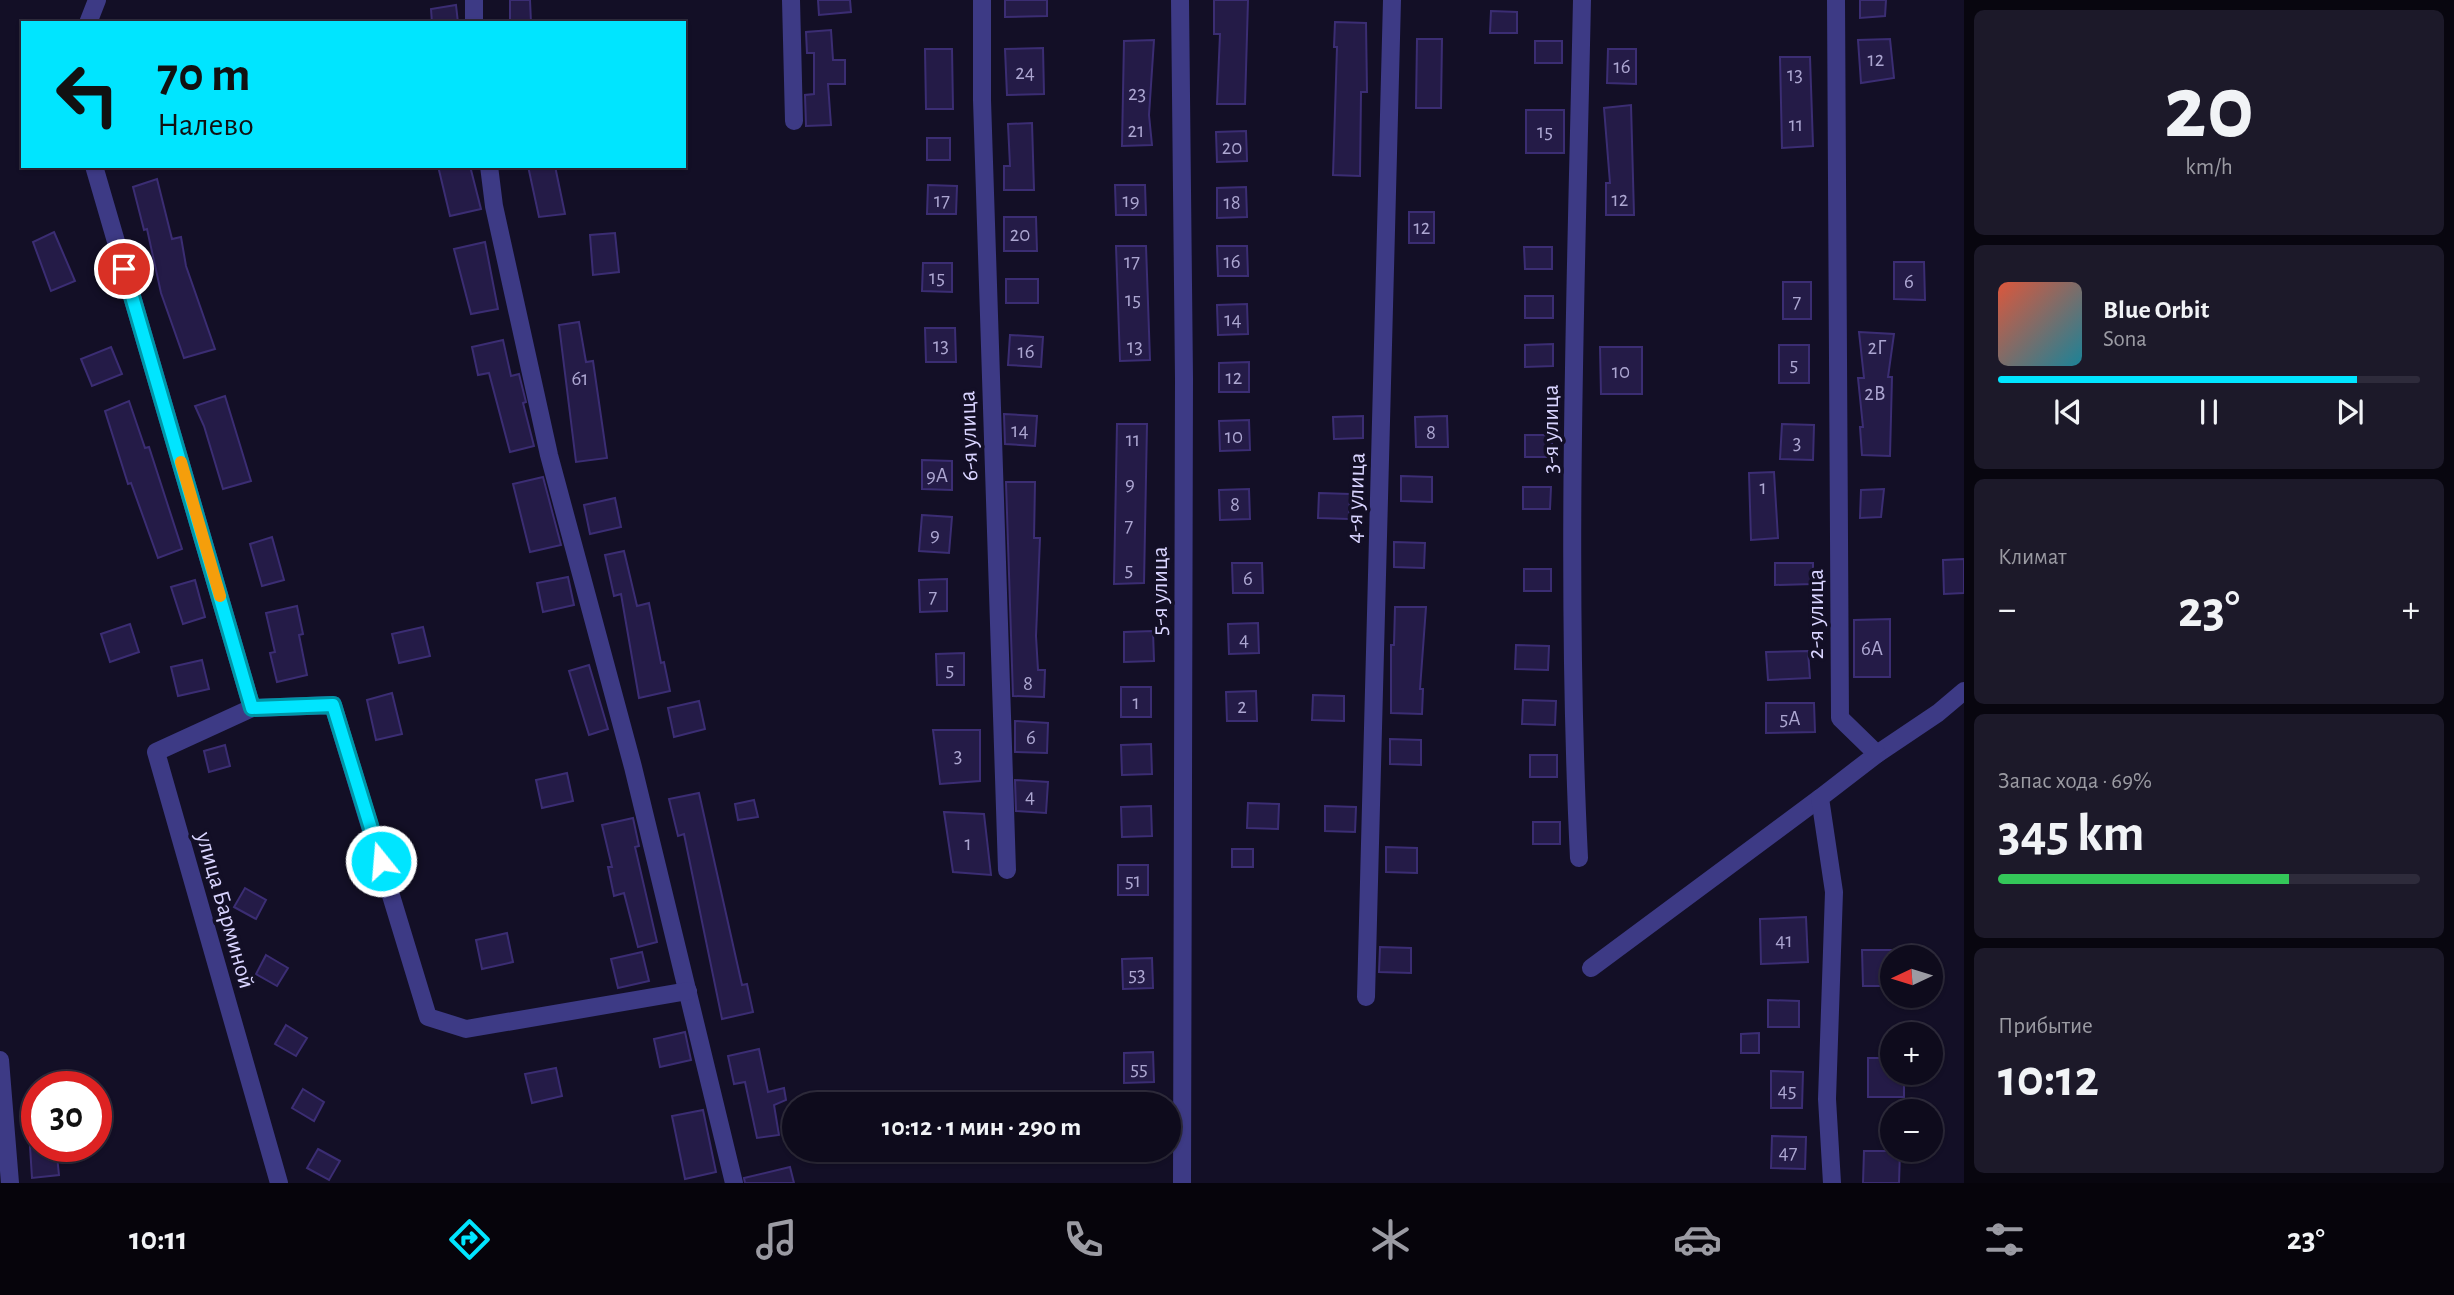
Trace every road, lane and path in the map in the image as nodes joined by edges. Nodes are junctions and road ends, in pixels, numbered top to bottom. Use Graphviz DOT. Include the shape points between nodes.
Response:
graph roads {
  1 [pos="97,0"];
  2 [pos="474,0"];
  3 [pos="790,0"];
  4 [pos="982,0"];
  5 [pos="1180,0"];
  6 [pos="1391,0"];
  7 [pos="1582,0"];
  8 [pos="1836,0"];
  9 [pos="89,21"];
  10 [pos="474,21"];
  11 [pos="794,121"];
  12 [pos="95,168"];
  13 [pos="489,168"];
  14 [pos="1964,691"];
  15 [pos="252,708"];
  16 [pos="1877,754"];
  17 [pos="1820,798"];
  18 [pos="1579,858"];
  19 [pos="1007,870"];
  20 [pos="1591,968"];
  21 [pos="688,991"];
  22 [pos="1366,997"];
  23 [pos="0,1060"];
  24 [pos="3,1125"];
  25 [pos="10,1183"];
  26 [pos="279,1183"];
  27 [pos="734,1183"];
  28 [pos="1182,1183"];
  29 [pos="1832,1183"];
  1 -- 9 [label="street"];
  2 -- 10 [label="street"];
  3 -- 11 [label="street"];
  4 -- 19 [label="street, 6-я улица"];
  5 -- 28 [label="street, 5-я улица"];
  6 -- 22 [label="street, 4-я улица"];
  7 -- 18 [label="street, 3-я улица" via="1574,363 1574,759"];
  8 -- 16 [label="street, 2-я улица" via="1840,718"];
  12 -- 15 [label="street"];
  13 -- 21 [label="street" via="549,454"];
  14 -- 16 [label="street"];
  15 -- 21 [label="street" via="333,705 428,1017 466,1029"];
  15 -- 26 [label="street, улица Барминой" via="156,752"];
  16 -- 17 [label="street"];
  17 -- 20 [label="street"];
  17 -- 29 [label="street" via="1834,892 1827,1099"];
  21 -- 27 [label="street"];
  23 -- 24 [label="street"];
  24 -- 25 [label="street"];
}
